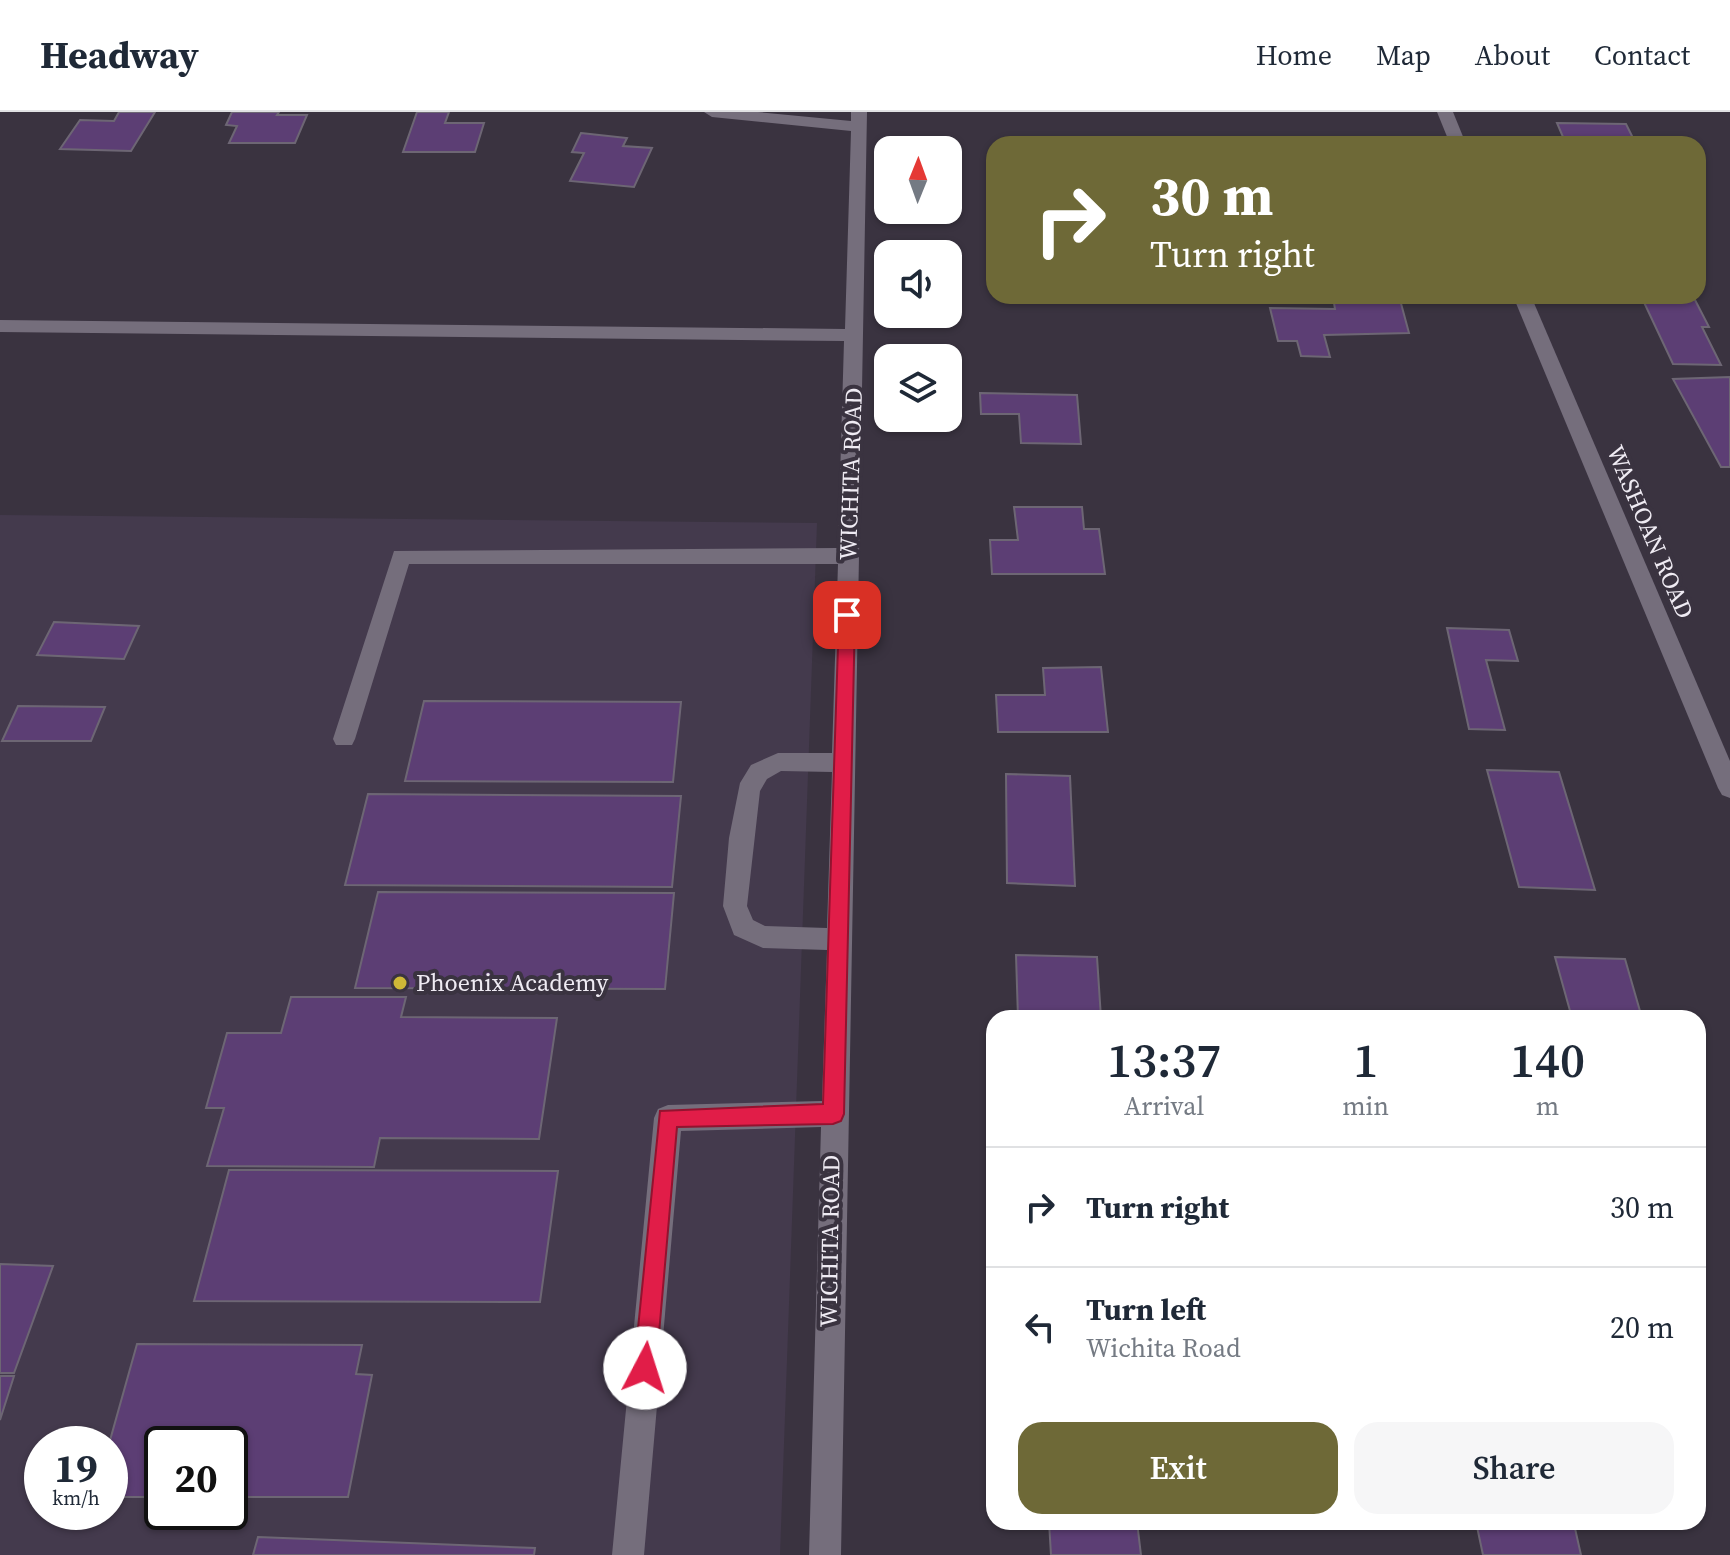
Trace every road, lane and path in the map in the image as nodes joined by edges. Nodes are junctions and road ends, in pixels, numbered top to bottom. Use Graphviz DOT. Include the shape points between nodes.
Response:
graph roads {
  1 [pos="712,112"];
  2 [pos="1445,112"];
  3 [pos="859,119"];
  4 [pos="1455,136"];
  5 [pos="1525,304"];
  6 [pos="0,326"];
  7 [pos="855,335"];
  8 [pos="849,556"];
  9 [pos="344,739"];
  10 [pos="843,763"];
  11 [pos="1730,788"];
  12 [pos="838,939"];
  13 [pos="833,1114"];
  14 [pos="628,1555"];
  15 [pos="825,1555"];
  1 -- 3 [label="street"];
  2 -- 4 [label="street"];
  3 -- 7 [label="street, WICHITA ROAD"];
  5 -- 11 [label="street, WASHOAN ROAD"];
  6 -- 7 [label="street"];
  7 -- 8 [label="street, WICHITA ROAD"];
  8 -- 9 [label="street" via="401,556"];
  8 -- 10 [label="street, WICHITA ROAD"];
  10 -- 12 [label="street, WICHITA ROAD"];
  10 -- 12 [label="street" via="778,762 759,772 748,790 735,906 743,927 763,937"];
  12 -- 13 [label="street, WICHITA ROAD"];
  13 -- 14 [label="street" via="668,1118"];
  13 -- 15 [label="street, WICHITA ROAD"];
}
